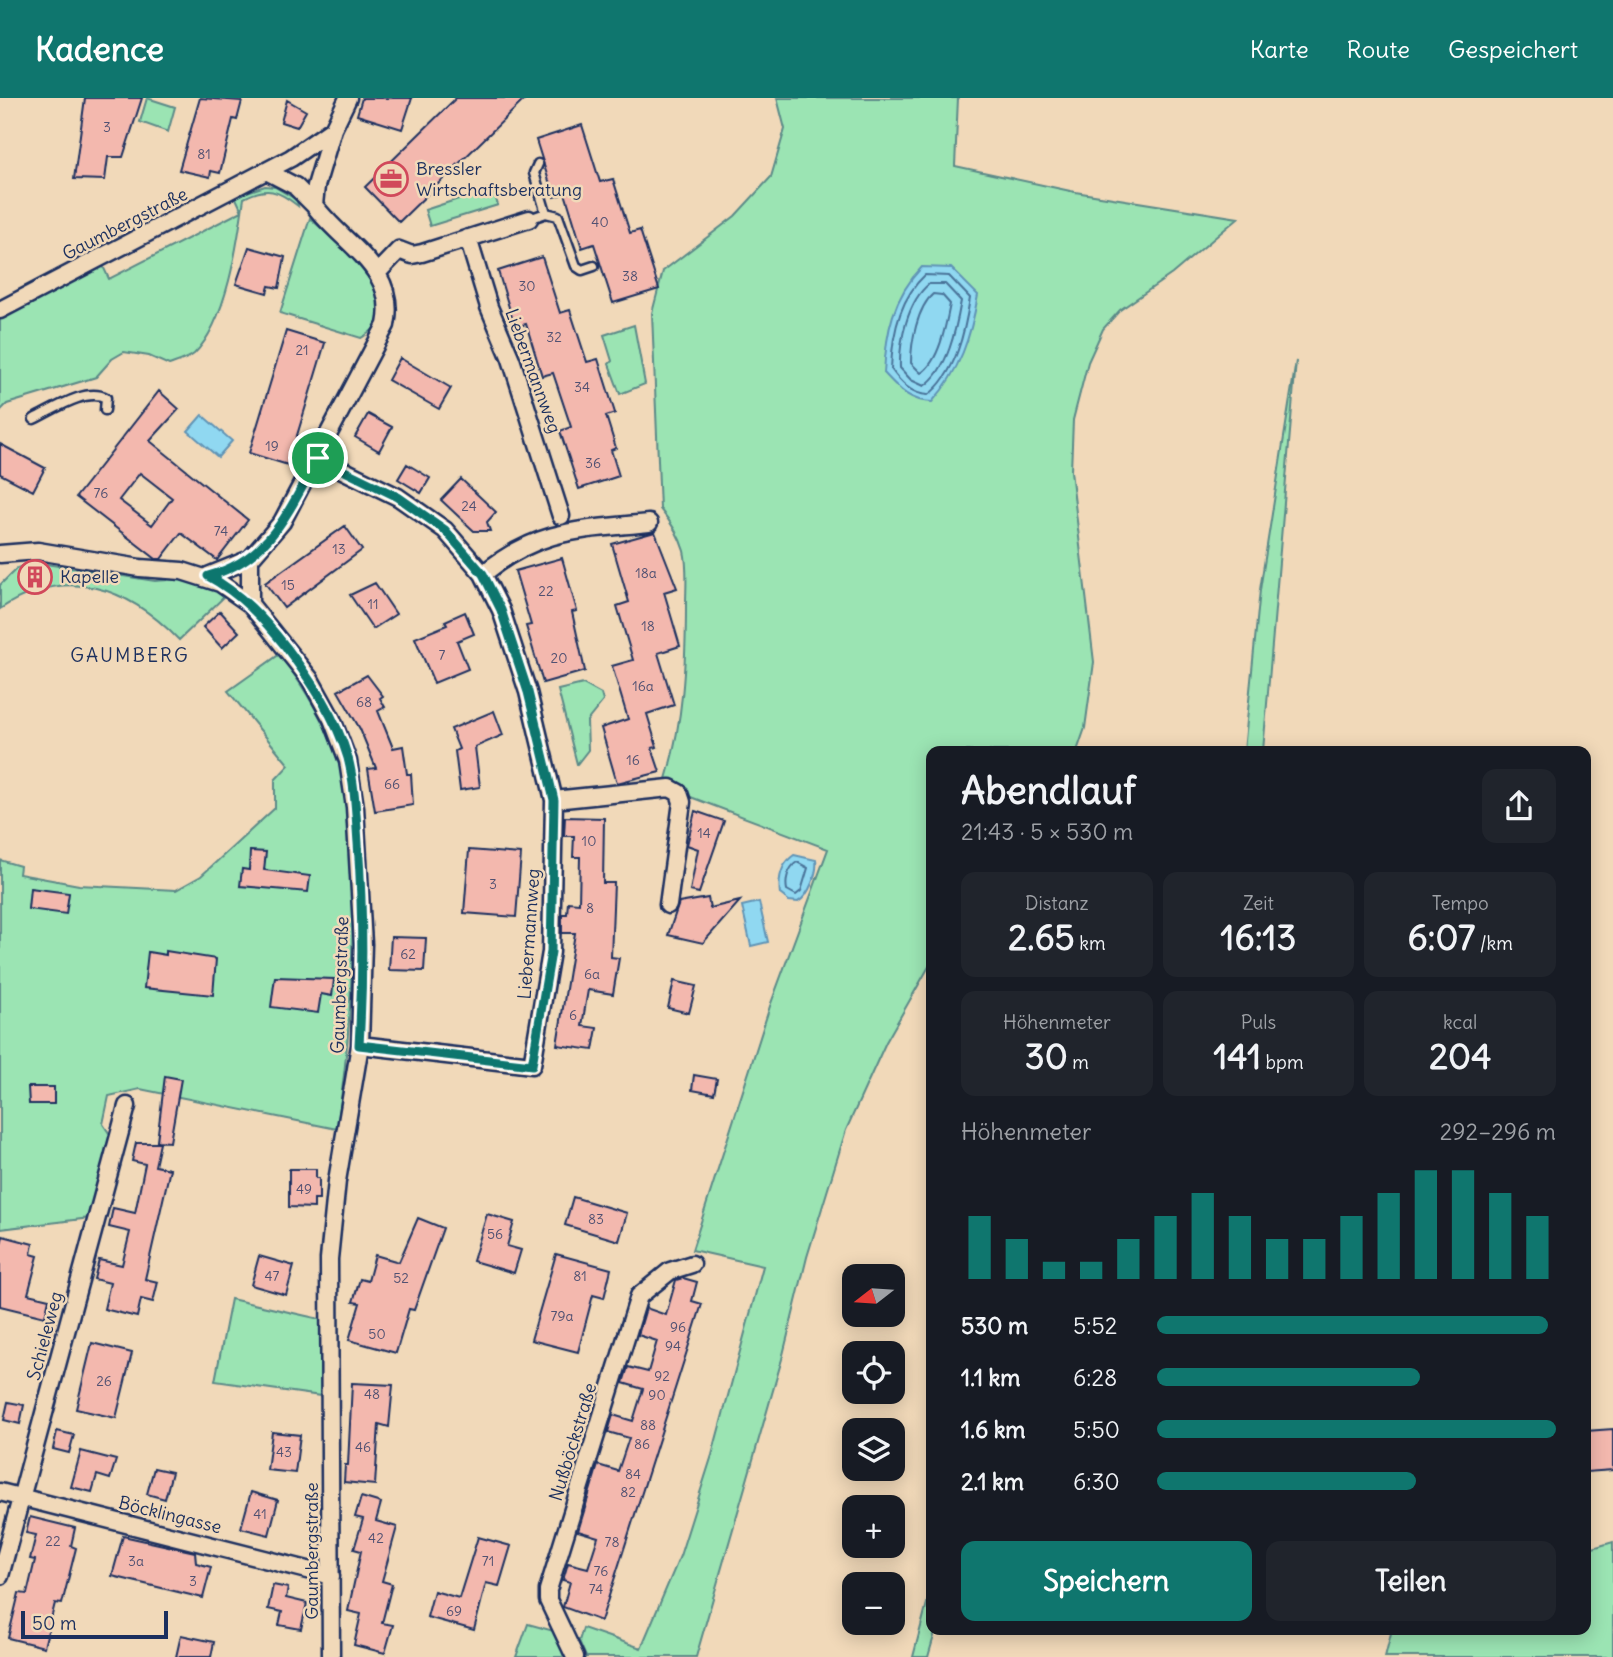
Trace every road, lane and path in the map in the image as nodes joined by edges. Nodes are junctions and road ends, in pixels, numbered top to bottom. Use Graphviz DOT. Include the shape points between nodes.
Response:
graph roads {
  1 [pos="348,98"];
  2 [pos="333,129"];
  3 [pos="538,164"];
  4 [pos="268,172"];
  5 [pos="314,205"];
  6 [pos="546,214"];
  7 [pos="529,219"];
  8 [pos="468,238"];
  9 [pos="594,266"];
  10 [pos="378,272"];
  11 [pos="0,310"];
  12 [pos="106,410"];
  13 [pos="34,419"];
  14 [pos="318,458"];
  15 [pos="561,516"];
  16 [pos="649,523"];
  17 [pos="0,554"];
  18 [pos="250,559"];
  19 [pos="483,574"];
  20 [pos="208,576"];
  21 [pos="250,604"];
  22 [pos="554,800"];
  23 [pos="668,905"];
  24 [pos="359,1045"];
  25 [pos="127,1107"];
  26 [pos="692,1264"];
  27 [pos="0,1492"];
  28 [pos="21,1497"];
  29 [pos="0,1576"];
  30 [pos="331,1576"];
  31 [pos="331,1657"];
  32 [pos="575,1657"];
  1 -- 2 [label="street"];
  2 -- 4 [label="street, Gaumbergstraße"];
  2 -- 5 [label="street"];
  3 -- 6 [label="lane" via="534,173"];
  4 -- 5 [label="street" via="295,186"];
  4 -- 11 [label="street, Gaumbergstraße"];
  5 -- 10 [label="street"];
  6 -- 7 [label="lane"];
  6 -- 9 [label="lane" via="558,216 578,269"];
  7 -- 8 [label="street"];
  8 -- 10 [label="street" via="412,255 400,250"];
  8 -- 15 [label="street, Liebermannweg"];
  10 -- 14 [label="street" via="389,303 386,325"];
  12 -- 13 [label="lane" via="106,398 94,395"];
  14 -- 18 [label="street" via="282,522"];
  14 -- 19 [label="street, Liebermannweg" via="420,510 445,530"];
  16 -- 19 [label="street" via="551,535 524,546"];
  17 -- 20 [label="street, Gaumbergstraße" via="38,551"];
  18 -- 20 [label="street"];
  18 -- 21 [label="street"];
  19 -- 22 [label="street, Liebermannweg" via="494,592 528,692"];
  20 -- 21 [label="street, Gaumbergstraße"];
  21 -- 24 [label="street, Gaumbergstraße" via="310,679 348,761 362,902"];
  22 -- 23 [label="street" via="670,788 679,793 682,802"];
  22 -- 24 [label="street, Liebermannweg" via="551,952 532,1065"];
  24 -- 30 [label="street, Gaumbergstraße" via="329,1259"];
  25 -- 28 [label="street, Schieleweg"];
  26 -- 32 [label="street, Nußböckstraße" via="670,1271 639,1296 548,1590 548,1600"];
  27 -- 28 [label="street, Böcklingasse"];
  28 -- 29 [label="street, Schieleweg"];
  28 -- 30 [label="street, Böcklingasse"];
  30 -- 31 [label="street, Gaumbergstraße"];
}
